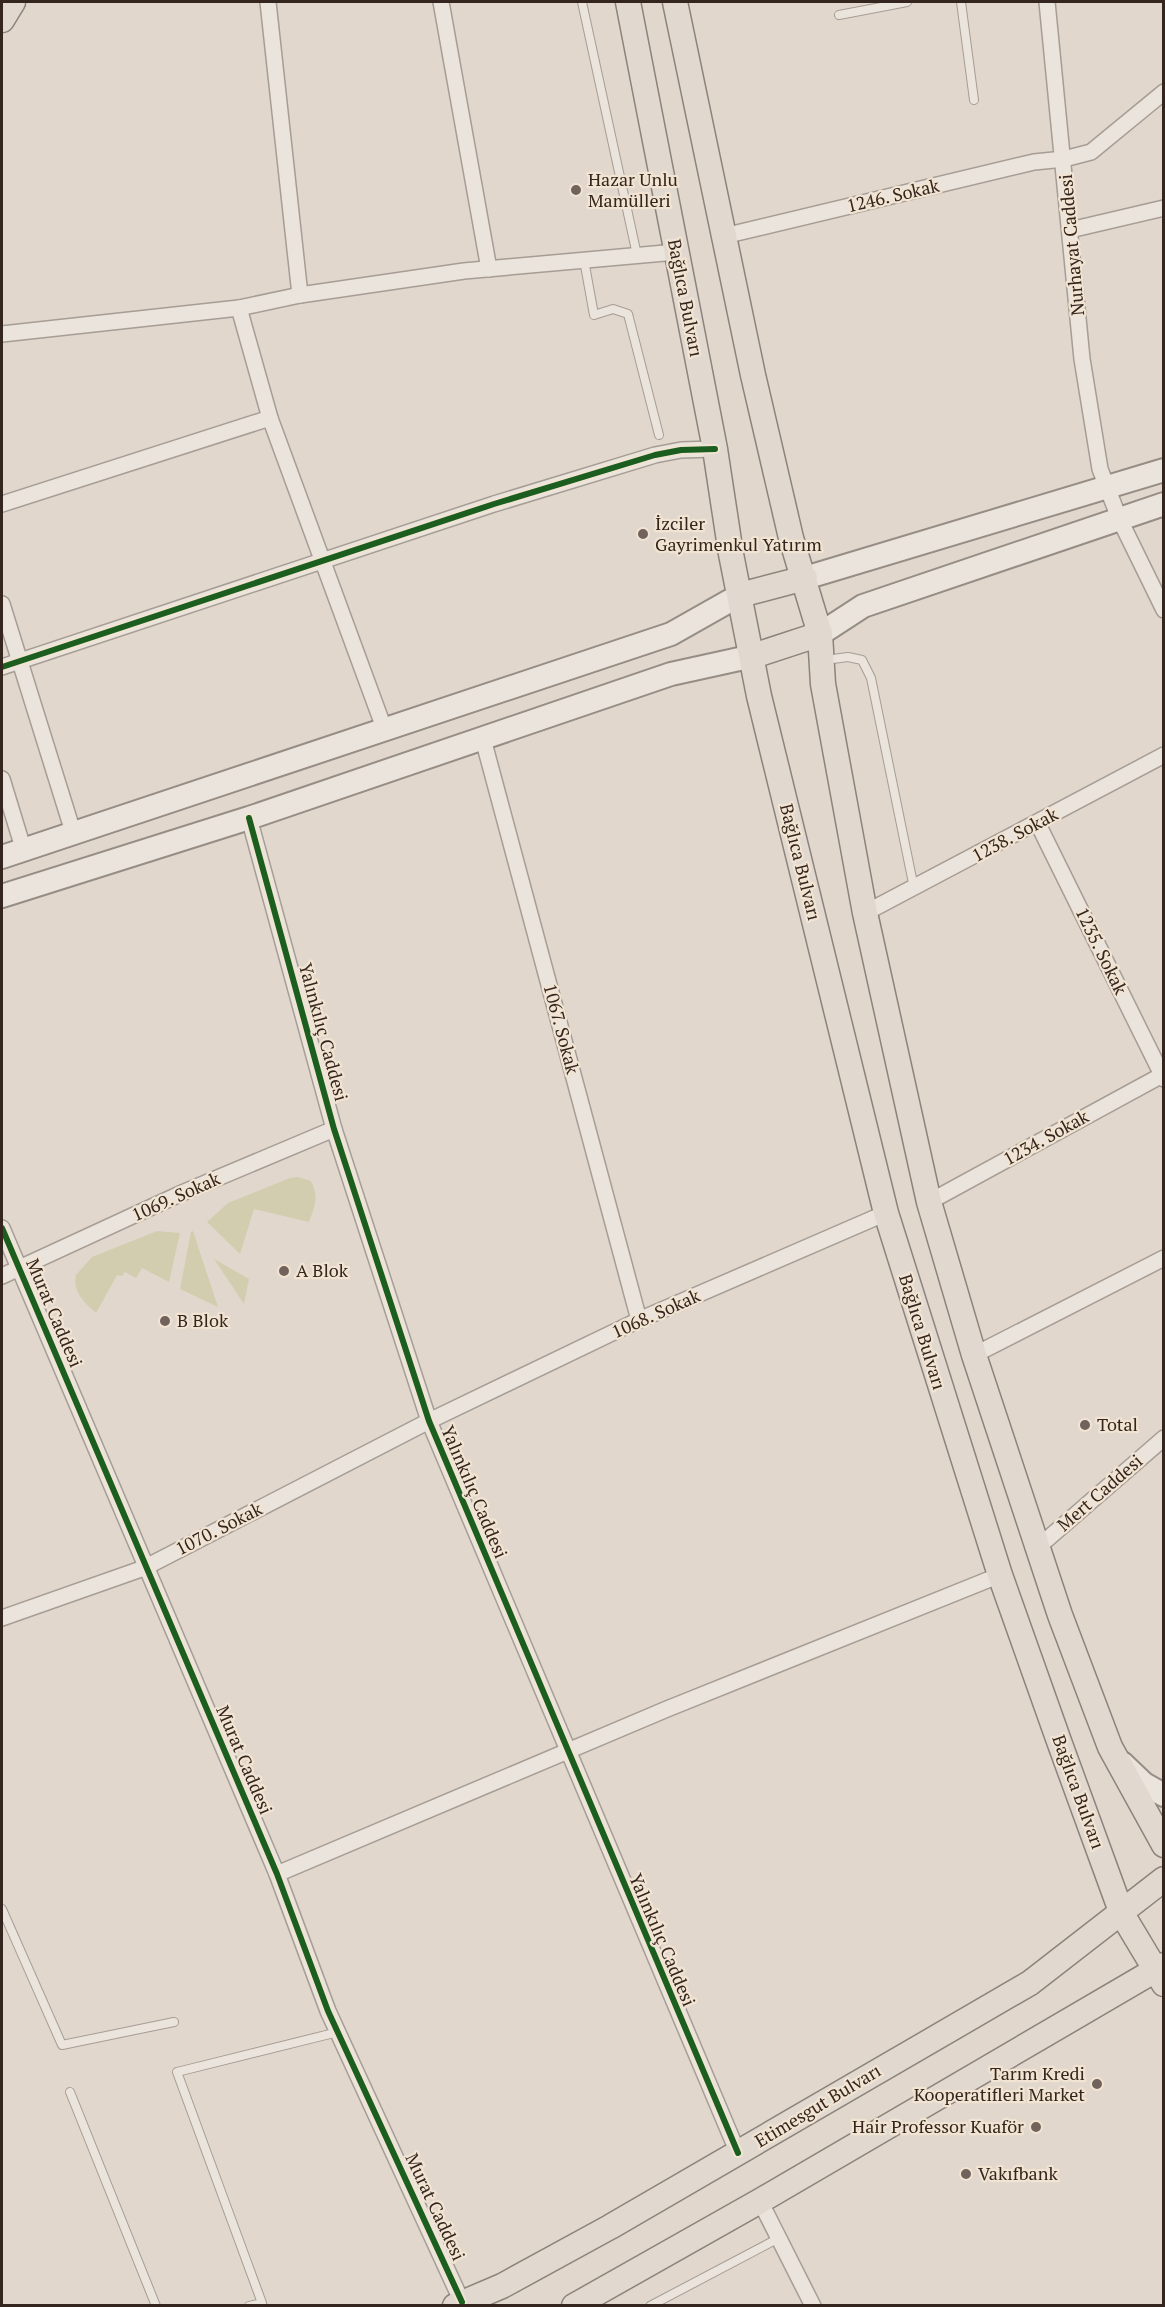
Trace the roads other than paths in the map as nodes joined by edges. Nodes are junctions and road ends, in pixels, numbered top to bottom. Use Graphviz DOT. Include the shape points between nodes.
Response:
graph roads {
  1 [pos="13,2"];
  2 [pos="268,2"];
  3 [pos="441,2"];
  4 [pos="582,2"];
  5 [pos="628,2"];
  6 [pos="675,2"];
  7 [pos="907,2"];
  8 [pos="961,2"];
  9 [pos="1047,2"];
  10 [pos="839,15"];
  11 [pos="2,20"];
  12 [pos="1164,92"];
  13 [pos="974,100"];
  14 [pos="1064,159"];
  15 [pos="1164,207"];
  16 [pos="1070,230"];
  17 [pos="724,236"];
  18 [pos="676,252"];
  19 [pos="637,255"];
  20 [pos="584,260"];
  21 [pos="489,269"];
  22 [pos="300,295"];
  23 [pos="239,308"];
  24 [pos="2,334"];
  25 [pos="270,418"];
  26 [pos="659,435"];
  27 [pos="715,449"];
  28 [pos="1164,470"];
  29 [pos="1105,487"];
  30 [pos="2,504"];
  31 [pos="1164,504"];
  32 [pos="1119,518"];
  33 [pos="323,562"];
  34 [pos="805,578"];
  35 [pos="740,595"];
  36 [pos="2,604"];
  37 [pos="1164,610"];
  38 [pos="820,634"];
  39 [pos="753,656"];
  40 [pos="821,660"];
  41 [pos="20,662"];
  42 [pos="2,667"];
  43 [pos="384,728"];
  44 [pos="483,739"];
  45 [pos="1164,755"];
  46 [pos="2,779"];
  47 [pos="249,818"];
  48 [pos="1038,824"];
  49 [pos="74,835"];
  50 [pos="24,850"];
  51 [pos="2,857"];
  52 [pos="914,888"];
  53 [pos="2,896"];
  54 [pos="865,913"];
  55 [pos="1163,1076"];
  56 [pos="334,1129"];
  57 [pos="929,1202"];
  58 [pos="886,1213"];
  59 [pos="2,1228"];
  60 [pos="1164,1258"];
  61 [pos="19,1270"];
  62 [pos="2,1276"];
  63 [pos="639,1320"];
  64 [pos="974,1355"];
  65 [pos="429,1421"];
  66 [pos="1164,1438"];
  67 [pos="1037,1548"];
  68 [pos="144,1568"];
  69 [pos="1000,1575"];
  70 [pos="2,1618"];
  71 [pos="1110,1747"];
  72 [pos="567,1752"];
  73 [pos="1164,1795"];
  74 [pos="1164,1845"];
  75 [pos="277,1874"];
  76 [pos="1164,1879"];
  77 [pos="2,1909"];
  78 [pos="1122,1914"];
  79 [pos="1161,1973"];
  80 [pos="174,2022"];
  81 [pos="338,2032"];
  82 [pos="70,2092"];
  83 [pos="738,2153"];
  84 [pos="760,2201"];
  85 [pos="779,2238"];
  86 [pos="458,2304"];
  87 [pos="156,2306"];
  88 [pos="249,2306"];
  89 [pos="574,2306"];
  90 [pos="650,2306"];
  91 [pos="813,2306"];
  1 -- 11 [label="main road"];
  2 -- 22 [label="street"];
  3 -- 21 [label="street"];
  4 -- 19 [label="lane"];
  5 -- 18 [label="main road, Bağlıca Bulvarı"];
  6 -- 17 [label="main road"];
  7 -- 10 [label="lane"];
  8 -- 13 [label="lane"];
  9 -- 14 [label="street, Nurhayat Caddesi"];
  12 -- 14 [label="street, 1246. Sokak" via="1091,152"];
  14 -- 16 [label="street, Nurhayat Caddesi"];
  14 -- 17 [label="street, 1246. Sokak" via="1034,162"];
  15 -- 16 [label="street"];
  16 -- 29 [label="street, Nurhayat Caddesi" via="1082,359"];
  17 -- 34 [label="main road" via="789,526"];
  18 -- 19 [label="street"];
  18 -- 27 [label="main road, Bağlıca Bulvarı"];
  19 -- 20 [label="street"];
  20 -- 21 [label="street"];
  20 -- 26 [label="lane" via="594,315 613,309 628,314"];
  21 -- 22 [label="street"];
  22 -- 23 [label="street"];
  23 -- 24 [label="street"];
  23 -- 25 [label="street"];
  25 -- 30 [label="street"];
  25 -- 33 [label="street"];
  27 -- 33 [label="street" via="655,455"];
  27 -- 35 [label="main road, Bağlıca Bulvarı"];
  28 -- 29 [label="main road"];
  29 -- 32 [label="street, Nurhayat Caddesi"];
  29 -- 34 [label="main road"];
  31 -- 32 [label="main road"];
  32 -- 37 [label="street, Nurhayat Caddesi"];
  32 -- 38 [label="main road" via="863,606"];
  33 -- 41 [label="street"];
  33 -- 43 [label="street"];
  34 -- 35 [label="main road"];
  34 -- 38 [label="main road"];
  35 -- 39 [label="main road, Bağlıca Bulvarı"];
  35 -- 43 [label="main road" via="671,634"];
  36 -- 41 [label="street"];
  38 -- 39 [label="main road"];
  38 -- 40 [label="main road"];
  39 -- 44 [label="main road" via="671,674"];
  39 -- 58 [label="main road, Bağlıca Bulvarı" via="762,707"];
  40 -- 52 [label="lane" via="862,660 871,678"];
  40 -- 54 [label="main road"];
  41 -- 42 [label="street"];
  41 -- 49 [label="street"];
  43 -- 49 [label="main road"];
  44 -- 47 [label="main road"];
  44 -- 63 [label="street, 1067. Sokak"];
  45 -- 48 [label="street, 1238. Sokak"];
  46 -- 50 [label="street"];
  47 -- 53 [label="main road"];
  47 -- 56 [label="street, Yalınkılıç Caddesi"];
  48 -- 52 [label="street, 1238. Sokak"];
  48 -- 55 [label="street, 1235. Sokak"];
  49 -- 50 [label="main road"];
  50 -- 51 [label="main road"];
  52 -- 54 [label="street, 1238. Sokak"];
  54 -- 57 [label="main road"];
  55 -- 57 [label="street, 1234. Sokak"];
  56 -- 61 [label="street, 1069. Sokak"];
  56 -- 65 [label="street, Yalınkılıç Caddesi"];
  57 -- 64 [label="main road"];
  58 -- 63 [label="street, 1068. Sokak"];
  58 -- 69 [label="main road, Bağlıca Bulvarı"];
  59 -- 61 [label="street, Murat Caddesi"];
  60 -- 64 [label="street"];
  61 -- 62 [label="street, 1069. Sokak"];
  61 -- 68 [label="street, Murat Caddesi"];
  63 -- 65 [label="street, 1068. Sokak"];
  64 -- 67 [label="main road"];
  65 -- 68 [label="street, 1070. Sokak"];
  65 -- 72 [label="street, Yalınkılıç Caddesi"];
  66 -- 67 [label="street, Mert Caddesi"];
  67 -- 71 [label="main road"];
  68 -- 70 [label="street, 1070. Sokak"];
  68 -- 75 [label="street, Murat Caddesi"];
  69 -- 72 [label="street"];
  69 -- 78 [label="main road, Bağlıca Bulvarı"];
  71 -- 73 [label="main road" via="1131,1773"];
  71 -- 74 [label="main road"];
  72 -- 75 [label="street"];
  72 -- 83 [label="street, Yalınkılıç Caddesi"];
  75 -- 81 [label="street, Murat Caddesi"];
  76 -- 78 [label="main road, Etimesgut Bulvarı"];
  77 -- 80 [label="lane" via="62,2045"];
  78 -- 79 [label="main road, Bağlıca Bulvarı"];
  78 -- 83 [label="main road, Etimesgut Bulvarı" via="1030,1983"];
  79 -- 84 [label="main road"];
  81 -- 86 [label="street, Murat Caddesi"];
  81 -- 88 [label="lane" via="177,2072 262,2302"];
  82 -- 87 [label="lane"];
  83 -- 86 [label="main road, Etimesgut Bulvarı" via="502,2286"];
  84 -- 85 [label="street"];
  84 -- 89 [label="main road"];
  85 -- 90 [label="lane"];
  85 -- 91 [label="street"];
}
